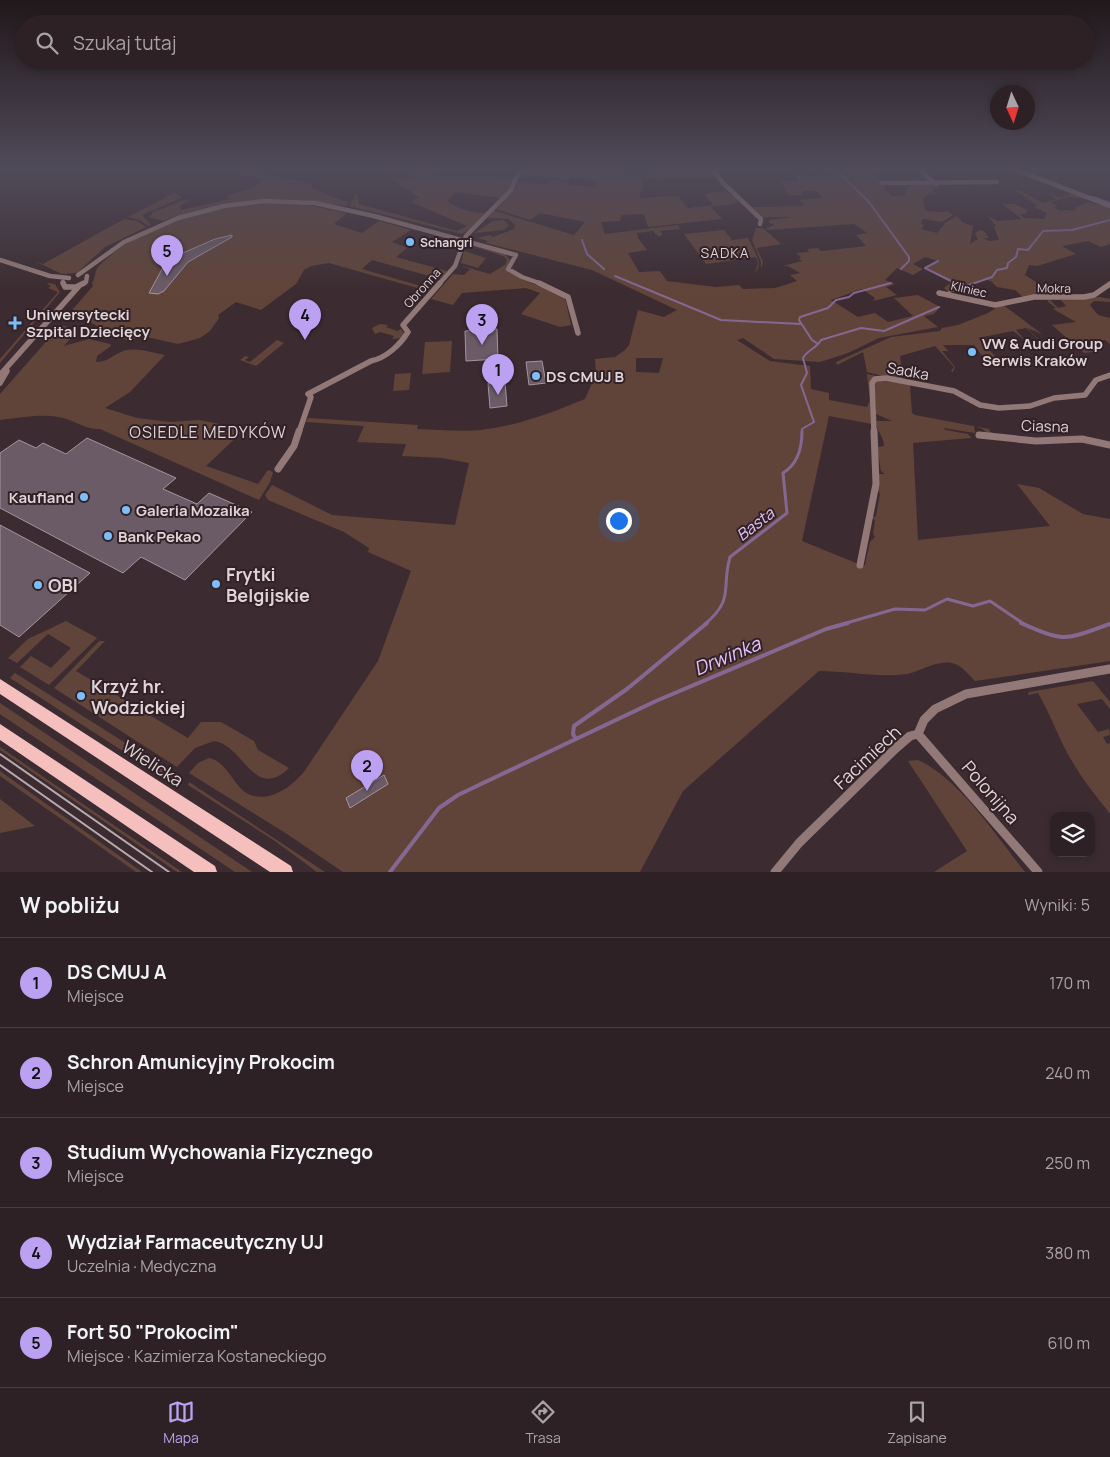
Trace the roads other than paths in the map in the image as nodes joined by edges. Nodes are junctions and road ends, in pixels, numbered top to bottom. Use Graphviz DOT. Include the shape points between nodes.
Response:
graph roads {
  1 [pos="210,210"];
  2 [pos="342,210"];
  3 [pos="492,210"];
  4 [pos="752,210"];
  5 [pos="760,224"];
  6 [pos="464,240"];
  7 [pos="0,260"];
  8 [pos="98,263"];
  9 [pos="78,275"];
  10 [pos="50,276"];
  11 [pos="87,276"];
  12 [pos="69,278"];
  13 [pos="63,282"];
  14 [pos="1110,284"];
  15 [pos="80,286"];
  16 [pos="68,288"];
  17 [pos="939,293"];
  18 [pos="62,304"];
  19 [pos="995,305"];
  20 [pos="578,333"];
  21 [pos="371,361"];
  22 [pos="10,364"];
  23 [pos="0,375"];
  24 [pos="1110,375"];
  25 [pos="0,383"];
  26 [pos="308,394"];
  27 [pos="979,435"];
  28 [pos="1110,445"];
  29 [pos="278,469"];
  30 [pos="860,565"];
  31 [pos="1110,669"];
  32 [pos="0,686"];
  33 [pos="0,732"];
  34 [pos="918,734"];
  35 [pos="209,872"];
  36 [pos="285,872"];
  37 [pos="775,872"];
  38 [pos="1038,872"];
  1 -- 8 [label="street" via="178,218 133,237"];
  2 -- 6 [label="street"];
  3 -- 6 [label="street, Obronna"];
  4 -- 5 [label="street" via="761,219"];
  6 -- 20 [label="street" via="516,255 508,269 514,274 565,294 570,300"];
  6 -- 21 [label="street, Obronna" via="455,266 403,325 408,332 406,337 382,359"];
  7 -- 10 [label="street"];
  8 -- 9 [label="street"];
  8 -- 11 [label="street"];
  9 -- 11 [label="street"];
  9 -- 12 [label="street"];
  10 -- 12 [label="street"];
  10 -- 13 [label="street"];
  11 -- 15 [label="street" via="88,280"];
  12 -- 13 [label="street"];
  13 -- 16 [label="street" via="63,286"];
  14 -- 19 [label="street, Mokra" via="1084,298 1034,297"];
  15 -- 16 [label="street"];
  15 -- 18 [label="street"];
  16 -- 18 [label="street"];
  17 -- 19 [label="street, Kliniec"];
  18 -- 22 [label="street"];
  21 -- 26 [label="street"];
  22 -- 23 [label="street"];
  22 -- 25 [label="street"];
  24 -- 30 [label="street, Sadka" via="1096,380 1085,395 1009,408 980,405 954,391 886,378 874,379 876,484"];
  26 -- 29 [label="street" via="311,397 294,446"];
  27 -- 28 [label="street, Ciasna" via="1036,440 1082,439"];
  31 -- 34 [label="street, Facimiech" via="958,697 924,719"];
  32 -- 36 [label="main road, Wielicka"];
  33 -- 35 [label="main road"];
  34 -- 37 [label="street, Facimiech" via="910,736 895,749"];
  34 -- 38 [label="street, Polonijna"];
}
